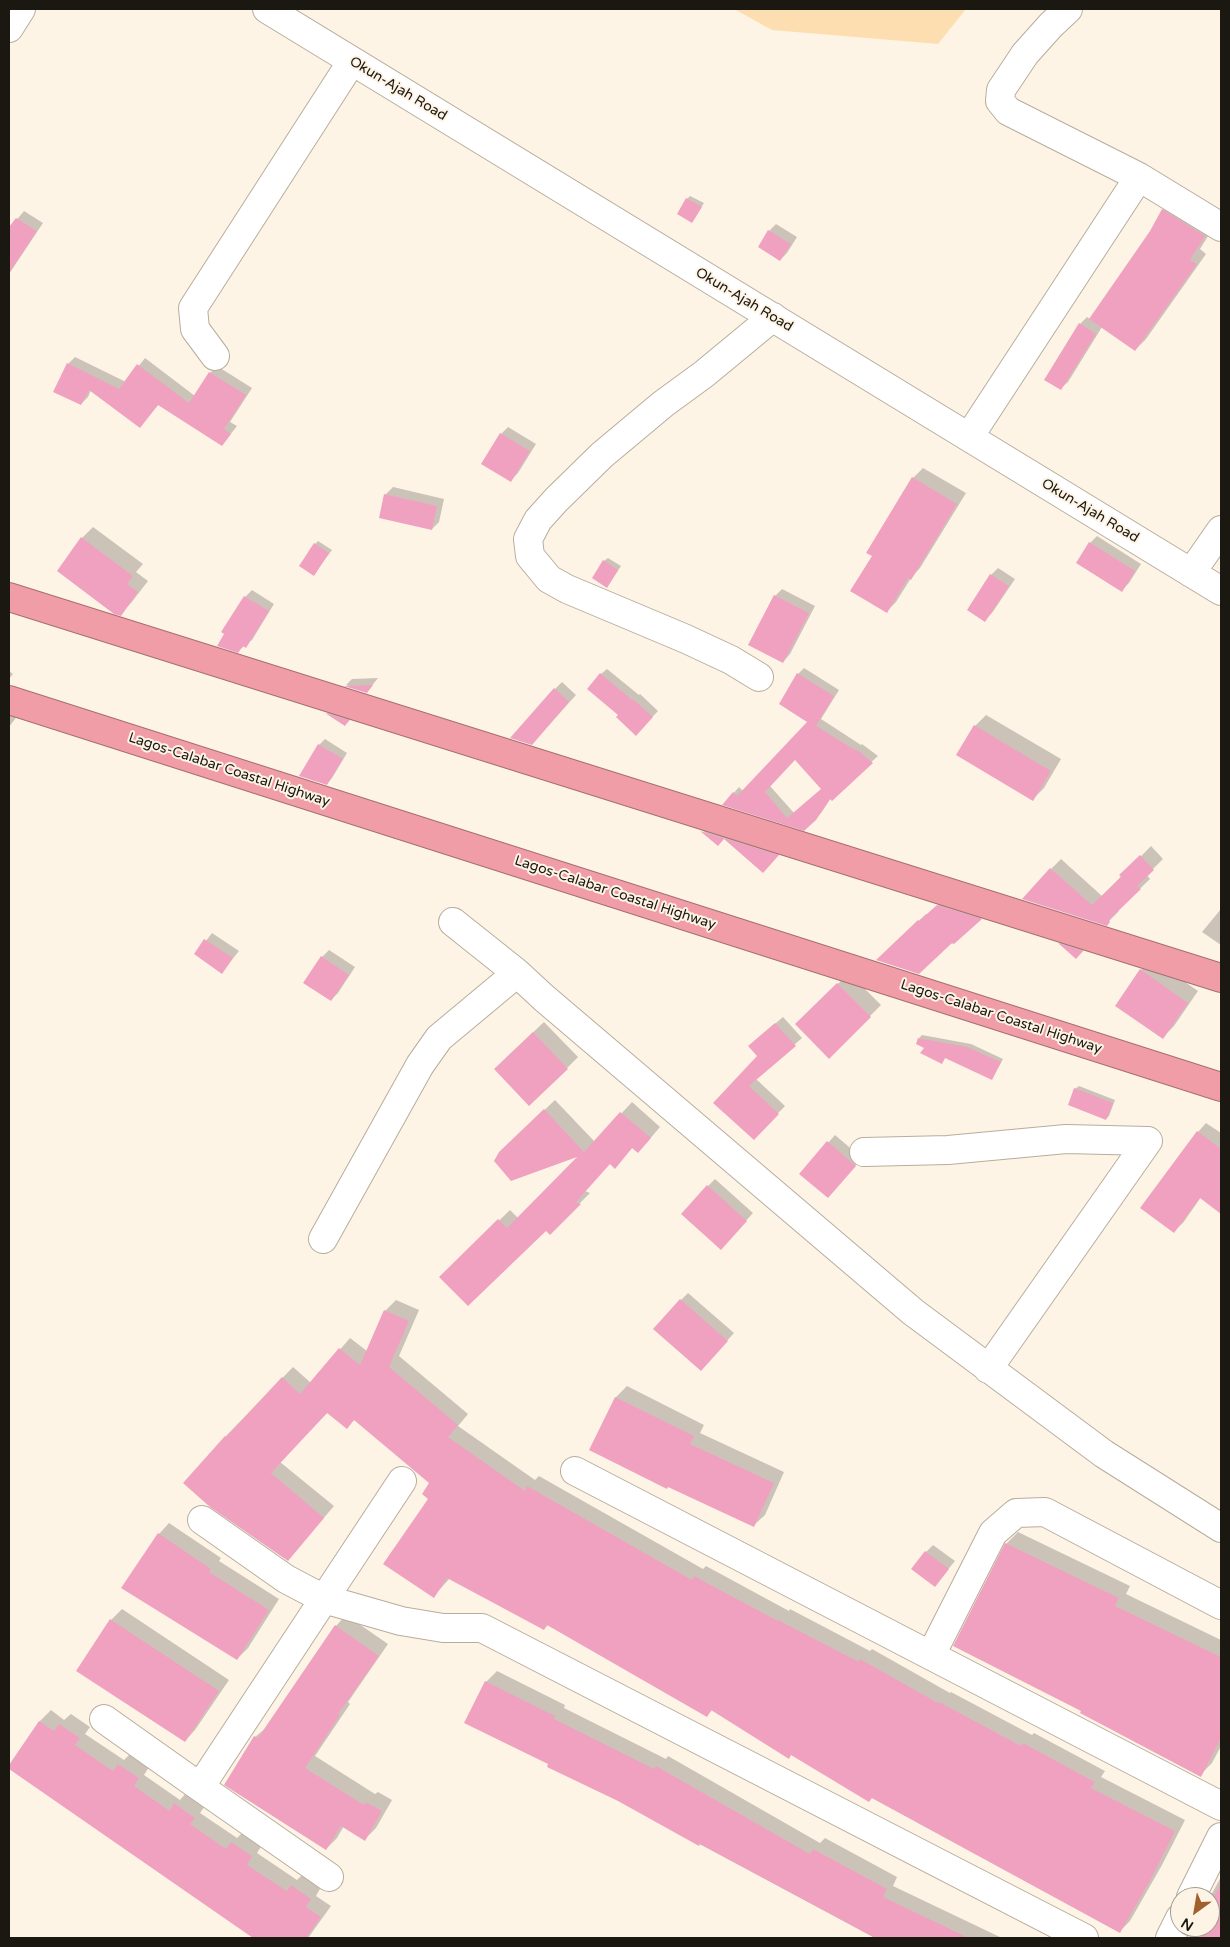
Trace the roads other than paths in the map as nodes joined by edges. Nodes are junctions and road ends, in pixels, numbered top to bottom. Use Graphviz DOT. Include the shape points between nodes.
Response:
graph roads {
  1 [pos="21,9"];
  2 [pos="267,9"];
  3 [pos="1068,9"];
  4 [pos="9,28"];
  5 [pos="352,61"];
  6 [pos="1139,177"];
  7 [pos="1221,227"];
  8 [pos="773,317"];
  9 [pos="215,356"];
  10 [pos="969,436"];
  11 [pos="1221,530"];
  12 [pos="1191,573"];
  13 [pos="1221,591"];
  14 [pos="9,597"];
  15 [pos="759,677"];
  16 [pos="9,700"];
  17 [pos="453,922"];
  18 [pos="517,973"];
  19 [pos="1221,978"];
  20 [pos="1221,1087"];
  21 [pos="864,1152"];
  22 [pos="323,1239"];
  23 [pos="988,1369"];
  24 [pos="575,1471"];
  25 [pos="402,1481"];
  26 [pos="202,1520"];
  27 [pos="1221,1528"];
  28 [pos="324,1599"];
  29 [pos="1221,1605"];
  30 [pos="931,1655"];
  31 [pos="104,1719"];
  32 [pos="200,1787"];
  33 [pos="1221,1806"];
  34 [pos="1221,1837"];
  35 [pos="329,1877"];
  36 [pos="1196,1887"];
  37 [pos="1084,1938"];
  1 -- 4 [label="street"];
  2 -- 5 [label="street, Okun-Ajah Road"];
  3 -- 6 [label="street" via="1025,54 1001,90 1000,101 1008,111"];
  5 -- 8 [label="street, Okun-Ajah Road"];
  5 -- 9 [label="street" via="193,308 195,329"];
  6 -- 7 [label="street"];
  6 -- 10 [label="street"];
  8 -- 10 [label="street, Okun-Ajah Road"];
  8 -- 15 [label="street" via="602,455 550,506 528,539 530,556 549,579 731,660"];
  10 -- 12 [label="street, Okun-Ajah Road"];
  11 -- 12 [label="street"];
  12 -- 13 [label="street, Okun-Ajah Road"];
  14 -- 19 [label="highway"];
  16 -- 20 [label="highway, Lagos-Calabar Coastal Highway"];
  17 -- 18 [label="street"];
  18 -- 22 [label="street" via="439,1038 420,1065"];
  18 -- 23 [label="street" via="906,1306"];
  21 -- 23 [label="street" via="948,1150 1066,1139 1148,1141"];
  23 -- 27 [label="street" via="1104,1454"];
  24 -- 30 [label="street"];
  25 -- 28 [label="street"];
  26 -- 28 [label="street" via="286,1580"];
  28 -- 32 [label="street"];
  28 -- 37 [label="street" via="401,1621 443,1628 482,1628"];
  29 -- 30 [label="street" via="1046,1512 1016,1513 994,1533"];
  30 -- 33 [label="street"];
  31 -- 32 [label="street"];
  32 -- 35 [label="street"];
  34 -- 36 [label="street"];
}
